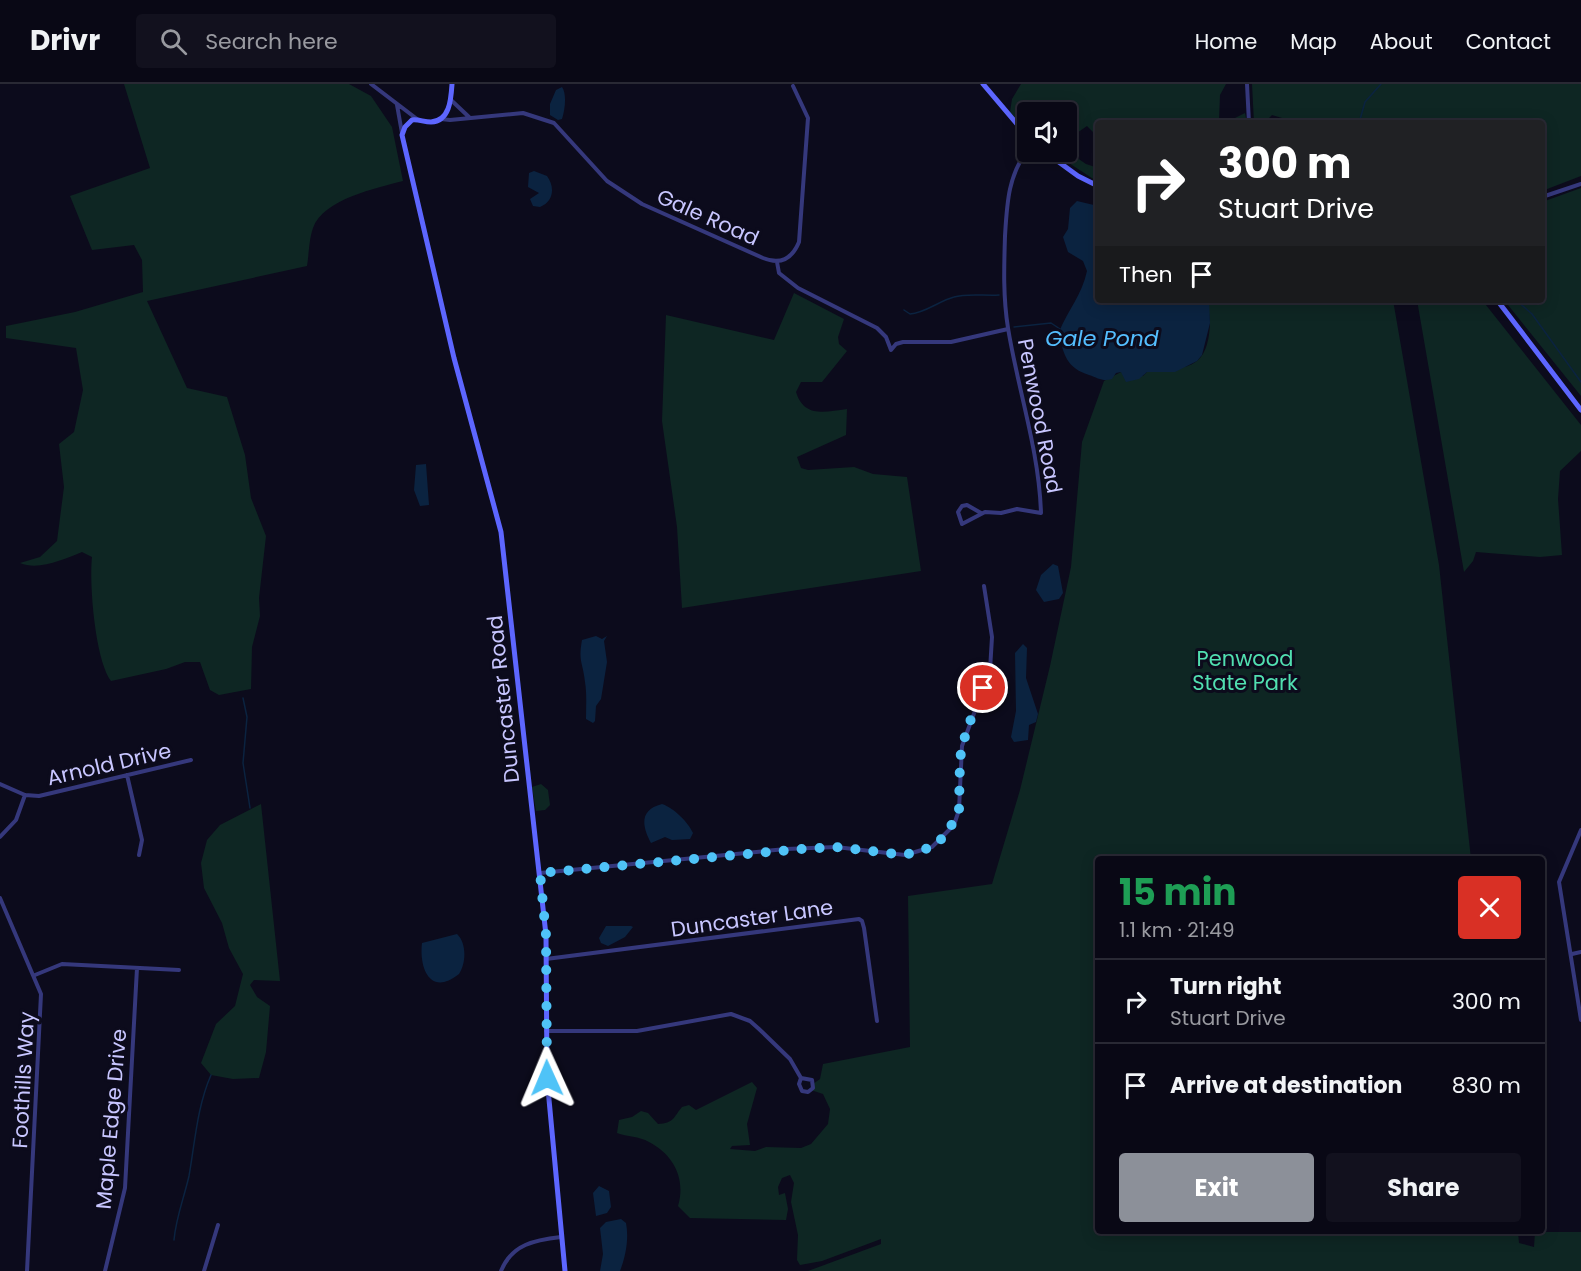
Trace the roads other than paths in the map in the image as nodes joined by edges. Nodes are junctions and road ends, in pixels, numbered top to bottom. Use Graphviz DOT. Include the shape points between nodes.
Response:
graph roads {
  1 [pos="370,84"];
  2 [pos="452,84"];
  3 [pos="983,84"];
  4 [pos="1247,84"];
  5 [pos="793,86"];
  6 [pos="451,99"];
  7 [pos="397,104"];
  8 [pos="441,118"];
  9 [pos="470,118"];
  10 [pos="417,119"];
  11 [pos="1250,120"];
  12 [pos="1017,124"];
  13 [pos="402,135"];
  14 [pos="1020,162"];
  15 [pos="1059,162"];
  16 [pos="1095,184"];
  17 [pos="1581,184"];
  18 [pos="1545,196"];
  19 [pos="777,262"];
  20 [pos="1499,303"];
  21 [pos="1008,329"];
  22 [pos="1581,410"];
  23 [pos="981,513"];
  24 [pos="984,586"];
  25 [pos="191,760"];
  26 [pos="127,775"];
  27 [pos="0,784"];
  28 [pos="25,795"];
  29 [pos="1581,830"];
  30 [pos="0,837"];
  31 [pos="139,855"];
  32 [pos="540,873"];
  33 [pos="0,898"];
  34 [pos="1581,952"];
  35 [pos="1572,954"];
  36 [pos="546,959"];
  37 [pos="137,968"];
  38 [pos="179,970"];
  39 [pos="35,975"];
  40 [pos="877,1020"];
  41 [pos="1581,1020"];
  42 [pos="546,1031"];
  43 [pos="801,1078"];
  44 [pos="218,1225"];
  45 [pos="561,1236"];
  46 [pos="27,1271"];
  47 [pos="105,1271"];
  48 [pos="204,1271"];
  49 [pos="501,1271"];
  50 [pos="565,1271"];
  1 -- 7 [label="street"];
  2 -- 6 [label="street"];
  3 -- 12 [label="street"];
  4 -- 11 [label="street"];
  5 -- 19 [label="street, Gale Road" via="808,118 799,242 792,255"];
  6 -- 8 [label="street" via="448,112"];
  6 -- 9 [label="street"];
  7 -- 10 [label="street"];
  7 -- 13 [label="street, Duncaster Road"];
  8 -- 9 [label="street, Gale Road"];
  8 -- 10 [label="street" via="434,122"];
  9 -- 19 [label="street, Gale Road" via="523,113 554,123 607,182 639,201"];
  10 -- 13 [label="street" via="405,127"];
  13 -- 32 [label="street, Duncaster Road" via="454,358 498,519"];
  14 -- 21 [label="street, Penwood Road" via="1007,193 1004,283"];
  15 -- 16 [label="street"];
  17 -- 18 [label="street"];
  19 -- 21 [label="street" via="779,273 798,288 876,328 886,337 891,350 903,342 951,342"];
  20 -- 22 [label="street"];
  21 -- 23 [label="street, Penwood Road" via="1036,463 1041,513 1017,509"];
  23 -- 23 [label="street" via="962,524 958,512 967,505"];
  24 -- 32 [label="street" via="992,636 990,670 962,746 959,810 954,825 932,847 905,855 836,847 786,849"];
  25 -- 26 [label="street, Arnold Drive"];
  26 -- 28 [label="street, Arnold Drive" via="53,793"];
  26 -- 31 [label="street" via="142,840"];
  27 -- 28 [label="street, Arnold Drive"];
  28 -- 30 [label="street" via="16,820"];
  29 -- 35 [label="street" via="1559,882"];
  32 -- 36 [label="street, Duncaster Road"];
  33 -- 39 [label="street, Foothills Way"];
  34 -- 35 [label="street"];
  35 -- 41 [label="street"];
  36 -- 40 [label="street, Duncaster Lane" via="859,919 864,928"];
  36 -- 42 [label="street, Duncaster Road"];
  37 -- 38 [label="street"];
  37 -- 39 [label="street" via="62,964"];
  37 -- 47 [label="street, Maple Edge Drive" via="125,1188"];
  39 -- 46 [label="street, Foothills Way" via="42,1004"];
  42 -- 43 [label="street" via="637,1031 731,1014 759,1029 790,1059"];
  42 -- 45 [label="street, Duncaster Road"];
  43 -- 43 [label="street" via="800,1088 808,1092 813,1088 812,1080"];
  44 -- 48 [label="street"];
  45 -- 49 [label="street" via="533,1240 518,1247"];
  45 -- 50 [label="street, Duncaster Road"];
}
